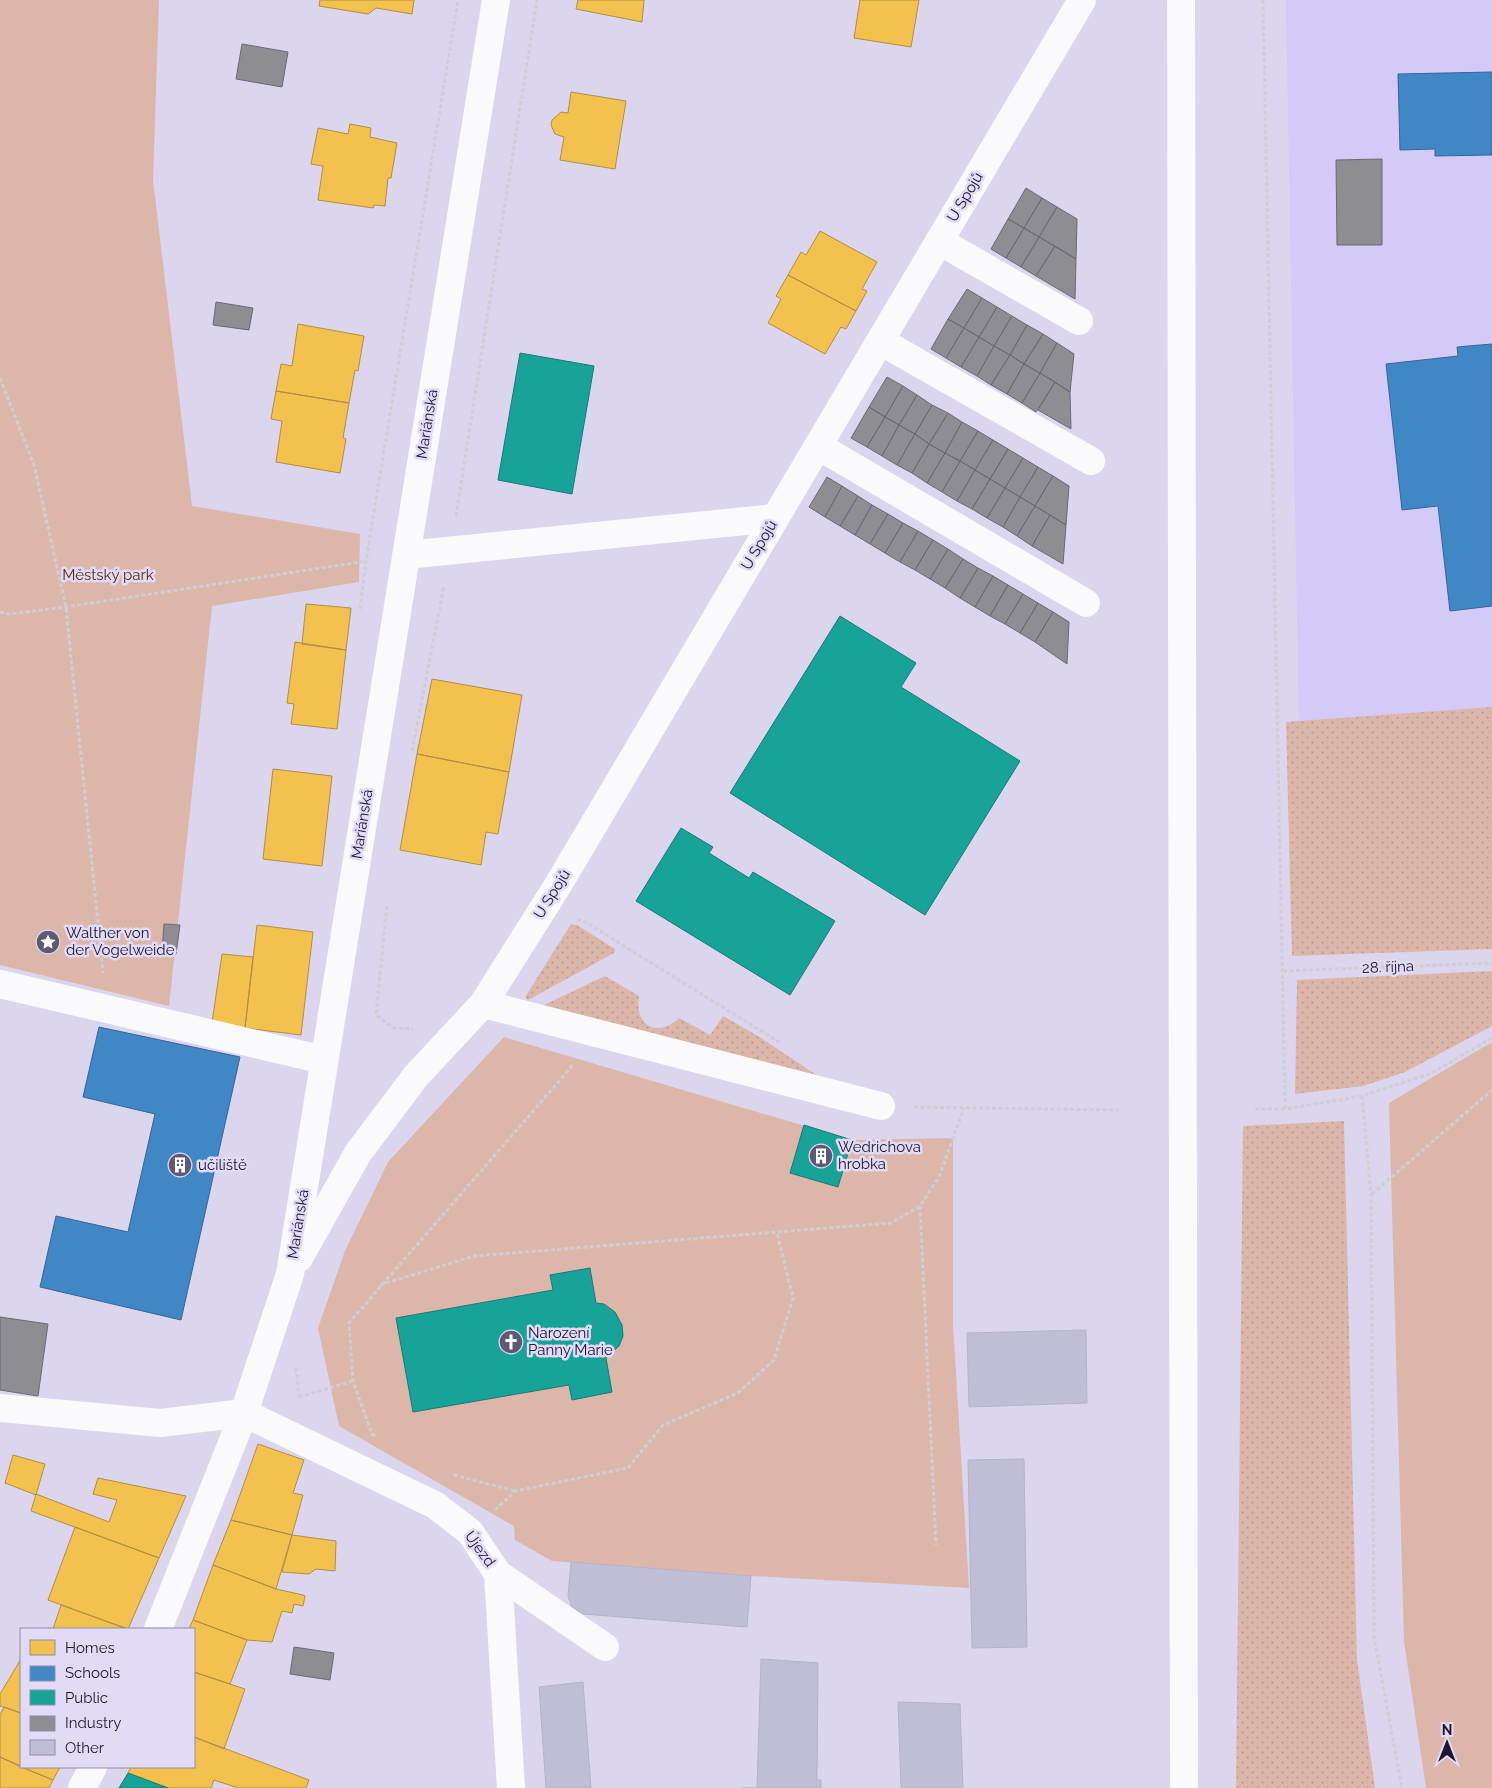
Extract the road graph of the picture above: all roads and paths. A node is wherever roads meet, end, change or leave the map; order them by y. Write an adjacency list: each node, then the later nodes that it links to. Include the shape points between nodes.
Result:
1 (496, 0): 14 (street, Mariánská)
2 (537, 0): 13 (path)
3 (1082, 0): 6 (street, U Spojů)
4 (1181, 0): 58 (street)
5 (1263, 0): 22 (path)
6 (939, 241): 7 (street); 8 (street, U Spojů)
7 (1079, 321)
8 (880, 341): 10 (street, U Spojů); 11 (street)
9 (0, 378): 16 (path, via 34,465)
10 (818, 446): 12 (street, U Spojů); 15 (street)
11 (1091, 461)
12 (776, 518): 13 (street); 24 (street, U Spojů, via 558,885)
13 (450, 551): 14 (street); 18 (path)
14 (406, 555): 16 (path); 30 (street, Mariánská)
15 (1086, 603)
16 (66, 607): 17 (path, via 10,614); 25 (path)
17 (0, 612)
18 (411, 756)
19 (388, 901): 26 (path, via 376,1015 394,1028)
20 (574, 920): 29 (path, via 582,920)
21 (1492, 962): 22 (path, 28. října)
22 (1283, 971): 36 (path)
23 (0, 984): 25 (street)
24 (483, 1004): 26 (street, U Spojů); 27 (street)
25 (107, 1011): 30 (street)
26 (462, 1029): 41 (street, U Spojů, via 416,1076 358,1153)
27 (600, 1035): 33 (street); 42 (path)
28 (1492, 1038): 32 (path, via 1432,1073)
29 (781, 1044)
30 (324, 1060): 41 (street, Mariánská)
31 (1492, 1090): 38 (path)
32 (1362, 1096): 36 (path); 38 (path)
33 (881, 1106): 34 (path)
34 (964, 1108): 37 (path); 39 (path, via 939,1177)
35 (1255, 1109): 36 (path)
36 (1285, 1109)
37 (1118, 1110)
38 (1371, 1194): 59 (path, via 1374,1638)
39 (920, 1206): 40 (path, via 891,1223); 51 (path)
40 (777, 1232): 42 (path, via 474,1256); 49 (path, via 793,1298 774,1360 738,1393 663,1425 628,1468)
41 (290, 1274): 46 (street, Mariánská)
42 (380, 1284): 44 (path, via 349,1323)
43 (296, 1363): 44 (path, via 299,1397)
44 (353, 1381): 47 (path, via 372,1434)
45 (0, 1408): 46 (street, via 160,1423)
46 (244, 1413): 50 (street, Újezd, via 435,1505); 53 (street, Mariánská)
47 (380, 1438)
48 (451, 1474): 49 (path)
49 (515, 1491): 50 (path)
50 (470, 1532): 52 (street, Újezd)
51 (936, 1544)
52 (498, 1574): 54 (street); 57 (street, Újezd)
53 (158, 1628)
54 (605, 1647)
55 (92, 1768): 56 (street)
56 (82, 1788)
57 (511, 1788)
58 (1184, 1788)
59 (1402, 1788)

